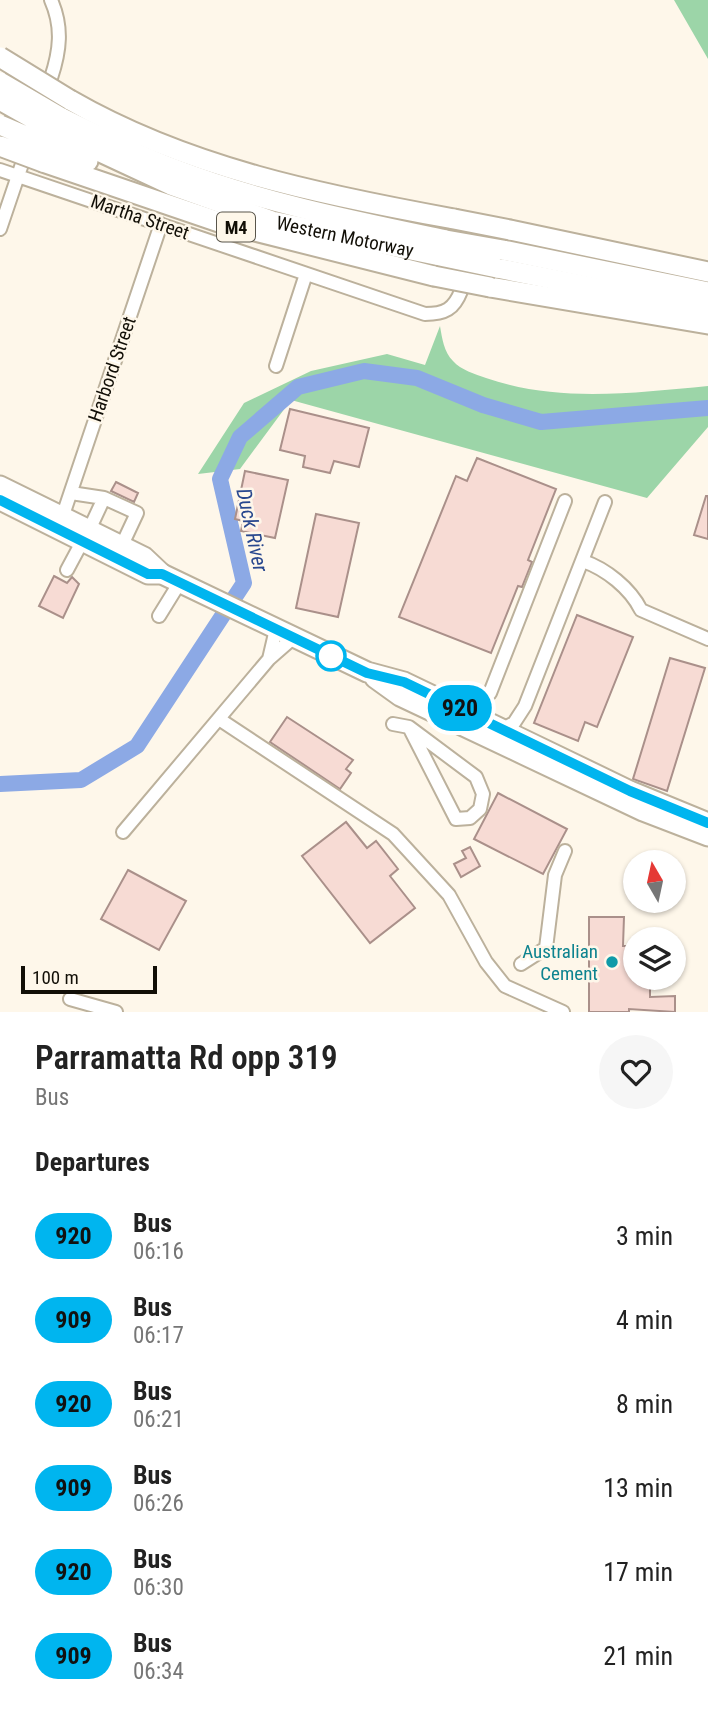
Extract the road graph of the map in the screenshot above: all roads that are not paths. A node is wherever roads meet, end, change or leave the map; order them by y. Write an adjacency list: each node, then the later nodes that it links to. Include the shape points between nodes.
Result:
1 (55, 1): 3 (street, via 60,42)
2 (0, 57): 15 (highway, bridge, via 97,115 184,152 285,186)
3 (51, 78)
4 (0, 82): 7 (highway, Western Motorway / M4, bridge)
5 (0, 100): 7 (highway, Western Motorway / M4, bridge)
6 (0, 125): 7 (highway, bridge)
7 (51, 138): 8 (highway, Western Motorway / M4, bridge); 13 (highway, Western Motorway / M4, via 131,152 221,185); 13 (highway, Western Motorway / M4, via 272,221); 20 (highway, Western Motorway / M4, bridge, via 231,225 434,276)
8 (0, 146)
9 (0, 170): 10 (street, Martha Street)
10 (20, 170): 11 (street, Martha Street); 12 (street)
11 (161, 224): 16 (street, Martha Street); 23 (street, Harbord Street)
12 (0, 229)
13 (443, 248): 14 (highway, Western Motorway / M4, bridge)
14 (500, 259): 18 (highway, Western Motorway / M4); 19 (highway, Western Motorway / M4)
15 (708, 272)
16 (306, 274): 17 (street, Martha Street, via 425,314 454,307); 21 (street)
17 (461, 291)
18 (708, 292)
19 (708, 310)
20 (708, 324)
21 (276, 366)
22 (0, 486): 28 (highway)
23 (71, 493): 24 (street); 28 (street, Harbord Street)
24 (104, 498): 29 (street); 30 (street, via 137,513)
25 (0, 500): 29 (highway)
26 (565, 501): 41 (street)
27 (606, 502): 31 (street)
28 (63, 515): 29 (highway)
29 (86, 535): 30 (highway); 32 (street); 33 (highway, via 148,574)
30 (122, 545): 33 (highway, via 153,562)
31 (583, 561): 38 (street, via 633,594 641,610); 45 (street, via 525,706 514,723)
32 (67, 570)
33 (162, 574): 34 (highway)
34 (180, 582): 35 (street); 36 (highway)
35 (159, 616)
36 (275, 629): 37 (highway); 39 (street)
37 (293, 638): 39 (street); 40 (highway)
38 (708, 639)
39 (269, 659): 42 (street)
40 (367, 673): 45 (highway, via 404,682); 48 (highway, via 400,696 643,811)
41 (490, 693)
42 (219, 719): 47 (street); 53 (street, via 393,835 449,895 486,962 505,986)
43 (393, 724): 44 (street)
44 (409, 727): 44 (street, via 476,777 483,794 480,809 470,818 456,819)
45 (503, 729): 46 (highway, via 630,791)
46 (708, 822)
47 (123, 832)
48 (708, 836)
49 (565, 850): 50 (street, via 555,875 546,948)
50 (521, 964)
51 (70, 999): 52 (street)
52 (116, 1012)
53 (563, 1012)

